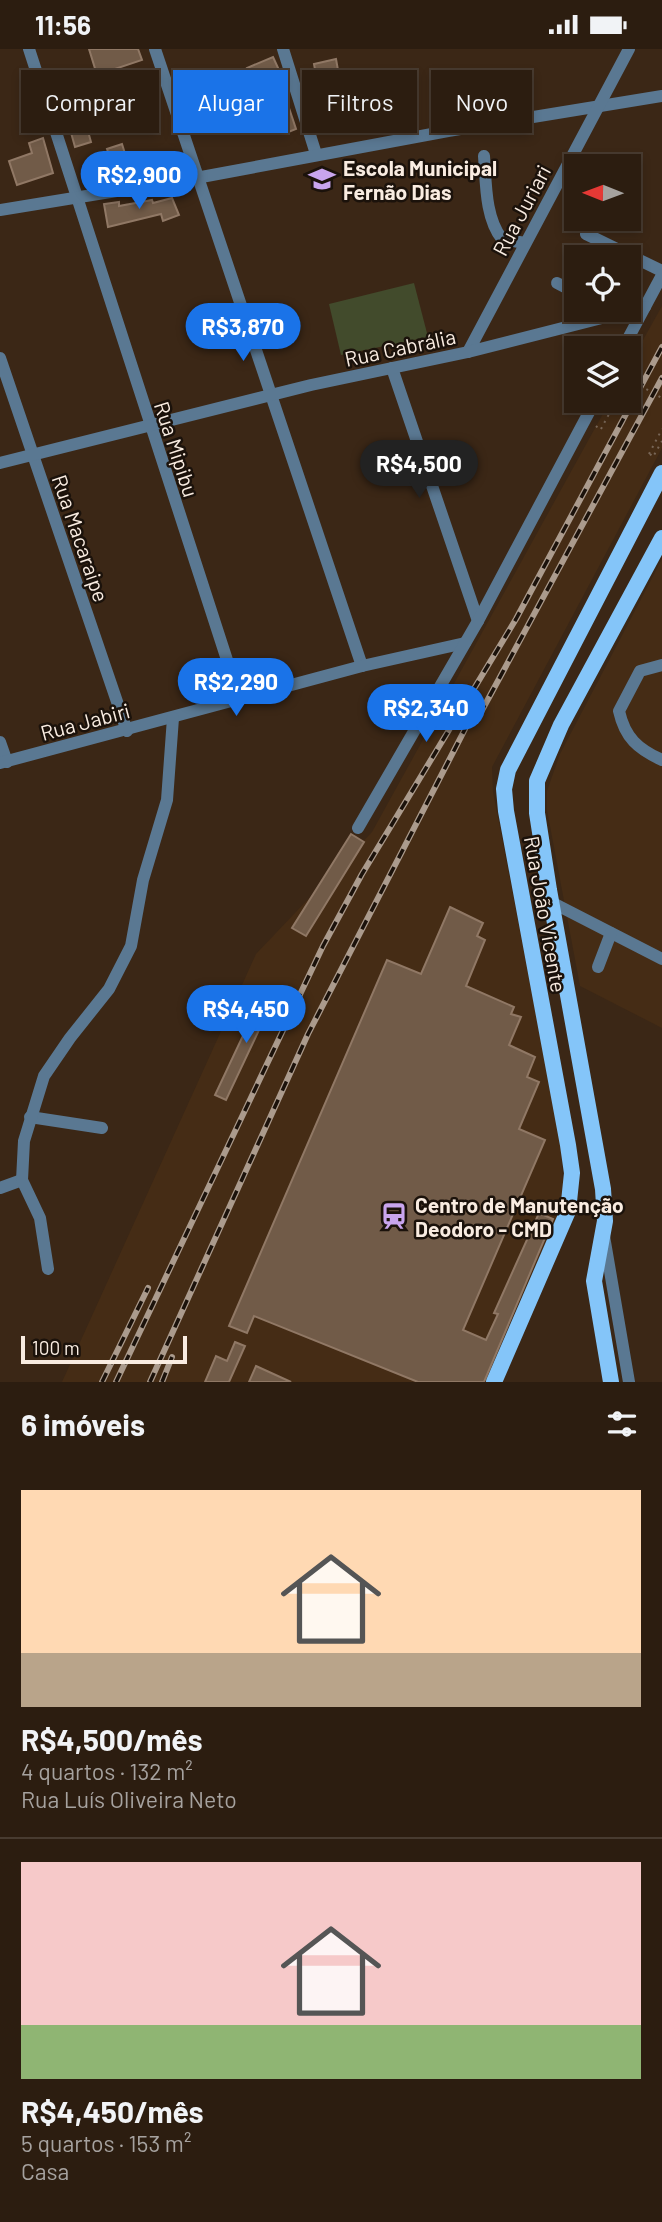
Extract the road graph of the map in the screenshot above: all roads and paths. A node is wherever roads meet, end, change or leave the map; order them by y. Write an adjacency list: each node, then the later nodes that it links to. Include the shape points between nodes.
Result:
1 (29, 49): 10 (street, Rua Mipibu)
2 (155, 49): 9 (street)
3 (283, 49): 7 (street)
4 (629, 49): 6 (street, Rua Juriari)
5 (662, 96): 6 (street)
6 (596, 108): 7 (street); 13 (street, Rua Juriari)
7 (316, 155): 9 (street)
8 (484, 156): 13 (street, via 496,232 502,239)
9 (196, 178): 10 (street); 25 (street)
10 (74, 196): 11 (street); 29 (street, Rua Mipibu)
11 (0, 210)
12 (586, 234): 14 (street)
13 (525, 243): 21 (street, Rua Juriari)
14 (662, 273): 17 (street)
15 (557, 283): 16 (street)
16 (564, 287)
17 (645, 307): 18 (street, Rua Cabrália); 20 (street)
18 (641, 308)
19 (571, 322): 21 (street, Rua Cabrália)
20 (629, 336)
21 (468, 352): 23 (street, Rua Cabrália)
22 (0, 358): 33 (street, Rua Macaraipe)
23 (392, 368): 25 (street, Rua Cabrália); 38 (street)
24 (641, 386): 26 (path)
25 (272, 396): 29 (street, Rua Cabrália); 41 (street)
26 (662, 398)
27 (588, 413): 38 (street)
28 (609, 413): 31 (path)
29 (150, 428): 33 (street, Rua Cabrália); 42 (street, Rua Mipibu)
30 (662, 429): 32 (path, via 649,454 653,457)
31 (600, 430)
32 (662, 441)
33 (32, 455): 34 (street, Rua Cabrália); 46 (street, Rua Macaraipe)
34 (0, 463)
35 (662, 473): 36 (main road, Rua João Vicente)
36 (633, 527): 37 (main road); 43 (main road, Rua João Vicente)
37 (661, 540): 45 (main road, Rua João Vicente)
38 (478, 621): 39 (street)
39 (465, 643): 41 (street, Rua Jabiri); 50 (street)
40 (662, 665): 48 (street, via 640,671 619,711 622,727 636,746)
41 (362, 666): 42 (street, Rua Jabiri)
42 (240, 700): 44 (street, Rua Jabiri)
43 (539, 704): 45 (main road); 51 (main road, Rua João Vicente, via 515,751 504,789)
44 (173, 718): 46 (street, Rua Jabiri); 56 (street, via 167,800 131,946 110,989 44,1076)
45 (561, 725): 52 (main road, Rua João Vicente, via 541,766 536,797)
46 (127, 731): 49 (street, Rua Jabiri)
47 (0, 742): 49 (street)
48 (662, 760)
49 (3, 763)
50 (358, 828)
51 (520, 896): 52 (main road); 63 (main road, Rua João Vicente, via 572,1187 561,1232)
52 (550, 896): 53 (street); 60 (main road, Rua João Vicente, via 600,1168)
53 (611, 933): 54 (street); 55 (street)
54 (662, 959)
55 (598, 967)
56 (30, 1117): 57 (street); 58 (street)
57 (102, 1128)
58 (22, 1180): 59 (street); 61 (street, via 40,1219)
59 (0, 1188)
60 (603, 1232): 62 (street); 64 (main road, Rua João Vicente, via 594,1281)
61 (48, 1269)
62 (632, 1381)
63 (494, 1382)
64 (611, 1382)

